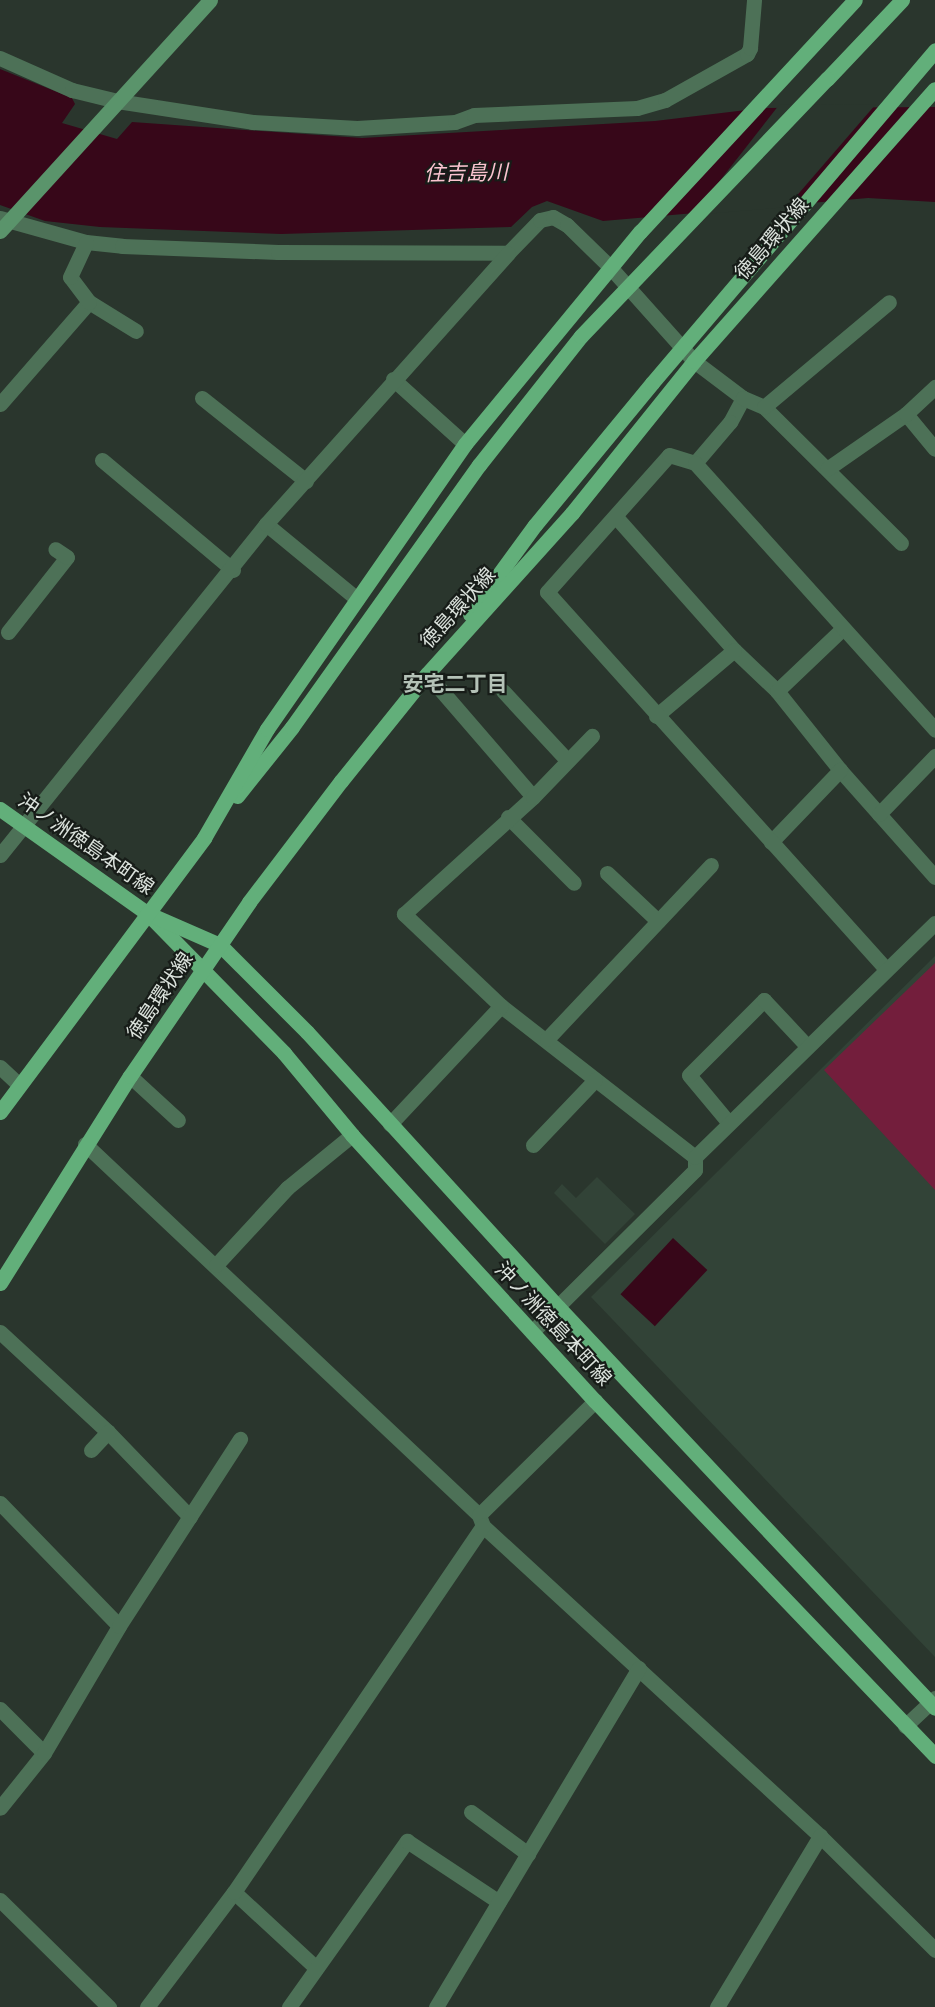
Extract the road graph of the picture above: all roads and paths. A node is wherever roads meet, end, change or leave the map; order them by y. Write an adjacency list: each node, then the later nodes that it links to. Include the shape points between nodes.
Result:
1 (210, 0): 8 (street)
2 (754, 0): 8 (street, via 747,54 665,100 637,108 474,115 455,122 357,128 252,122)
3 (855, 0): 12 (main road)
4 (902, 0): 53 (main road, bridge, via 582,336 479,465 292,727)
5 (935, 50): 39 (main road, bridge, via 535,525)
6 (0, 58): 8 (street, via 72,90)
7 (933, 91): 16 (main road, 徳島環状線)
8 (117, 101): 9 (street)
9 (6, 221): 10 (street)
10 (86, 242): 11 (street, via 278,252); 13 (street, via 70,277)
11 (508, 253): 12 (street, via 540,220 553,217 567,225); 17 (street)
12 (610, 267): 16 (street); 24 (main road)
13 (89, 302): 15 (street); 21 (street)
14 (889, 302): 22 (street)
15 (136, 331)
16 (694, 361): 20 (street); 39 (main road, 徳島環状線, via 572,513)
17 (393, 379): 24 (street); 29 (street)
18 (935, 387): 23 (street)
19 (202, 398): 29 (street)
20 (743, 398): 22 (street); 27 (street, via 730,422)
21 (0, 404)
22 (764, 407): 28 (street)
23 (906, 414): 25 (street); 28 (street)
24 (465, 444): 35 (main road)
25 (935, 449)
26 (102, 460): 34 (street)
27 (695, 463): 30 (street, via 669,455); 36 (street)
28 (827, 470): 32 (street)
29 (306, 481): 31 (street)
30 (616, 517): 38 (street); 42 (street, via 547,592)
31 (266, 524): 34 (street); 35 (street)
32 (901, 543)
33 (55, 549): 37 (street, via 67,557)
34 (233, 570): 52 (street)
35 (357, 599): 53 (main road, via 267,729)
36 (841, 630): 41 (street); 43 (street)
37 (3, 633)
38 (734, 650): 41 (street); 42 (street)
39 (427, 674): 48 (street); 63 (main road, 徳島環状線, via 304,830)
40 (503, 691): 46 (street)
41 (777, 691): 47 (street)
42 (656, 716): 54 (street)
43 (935, 730)
44 (592, 736): 46 (street)
45 (935, 756): 50 (street)
46 (567, 760): 48 (street)
47 (840, 770): 50 (street); 54 (street)
48 (533, 797): 51 (street)
49 (0, 809): 52 (main road, 沖ノ洲徳島本町線)
50 (879, 814): 58 (street)
51 (508, 817): 59 (street); 66 (street, via 404,914)
52 (22, 824): 55 (street); 60 (main road, 沖ノ洲徳島本町線)
53 (204, 838): 60 (main road)
54 (771, 842): 64 (street)
55 (0, 855)
56 (711, 865): 61 (street)
57 (607, 873): 61 (street)
58 (935, 877)
59 (574, 883)
60 (147, 913): 63 (main road, 沖ノ洲徳島本町線); 65 (main road, 沖ノ洲徳島本町線); 72 (main road)
61 (658, 921): 67 (street)
62 (935, 923): 64 (street)
63 (220, 945): 65 (main road, 徳島環状線); 76 (main road, 沖ノ洲徳島本町線, via 307,1032)
64 (886, 969): 68 (street)
65 (203, 971): 70 (main road, 徳島環状線); 77 (main road, 沖ノ洲徳島本町線, via 284,1053)
66 (501, 1006): 67 (street); 76 (street)
67 (547, 1039): 71 (street)
68 (807, 1046): 75 (street); 75 (street, via 764,1000 689,1075)
69 (0, 1067): 72 (street)
70 (130, 1076): 74 (street); 78 (main road, 徳島環状線)
71 (595, 1080): 79 (street); 80 (street)
72 (19, 1085): 73 (main road)
73 (0, 1112)
74 (178, 1120)
75 (729, 1123): 80 (street)
76 (390, 1124): 83 (main road, 沖ノ洲徳島本町線)
77 (352, 1135): 81 (street, via 287,1188); 85 (main road, 沖ノ洲徳島本町線)
78 (85, 1144): 81 (street); 82 (main road, 徳島環状線)
79 (533, 1145)
80 (695, 1158): 83 (street, via 695,1170)
81 (216, 1266): 92 (street)
82 (0, 1283)
83 (558, 1307): 85 (street); 95 (main road, 沖ノ洲徳島本町線)
84 (0, 1332): 87 (street)
85 (532, 1332): 86 (main road, 沖ノ洲徳島本町線)
86 (595, 1401): 92 (street); 97 (main road, 沖ノ洲徳島本町線)
87 (108, 1432): 89 (street); 91 (street)
88 (240, 1439): 91 (street)
89 (91, 1450)
90 (0, 1503): 93 (street)
91 (190, 1517): 93 (street)
92 (481, 1521): 94 (street); 104 (street)
93 (119, 1626): 98 (street)
94 (639, 1668): 102 (street); 103 (street)
95 (933, 1703): 97 (street)
96 (0, 1709): 98 (street)
97 (905, 1726): 99 (main road, 沖ノ洲徳島本町線)
98 (44, 1753): 100 (street)
99 (935, 1756)
100 (0, 1808)
101 (471, 1812): 103 (street)
102 (820, 1836): 107 (street); 113 (street)
103 (528, 1854): 106 (street)
104 (234, 1892): 108 (street); 110 (street)
105 (0, 1900): 109 (street)
106 (499, 1902): 108 (street, via 407,1841); 112 (street)
107 (935, 1950)
108 (316, 1968): 111 (street)
109 (109, 2007)
110 (147, 2007)
111 (289, 2007)
112 (436, 2007)
113 (717, 2007)

